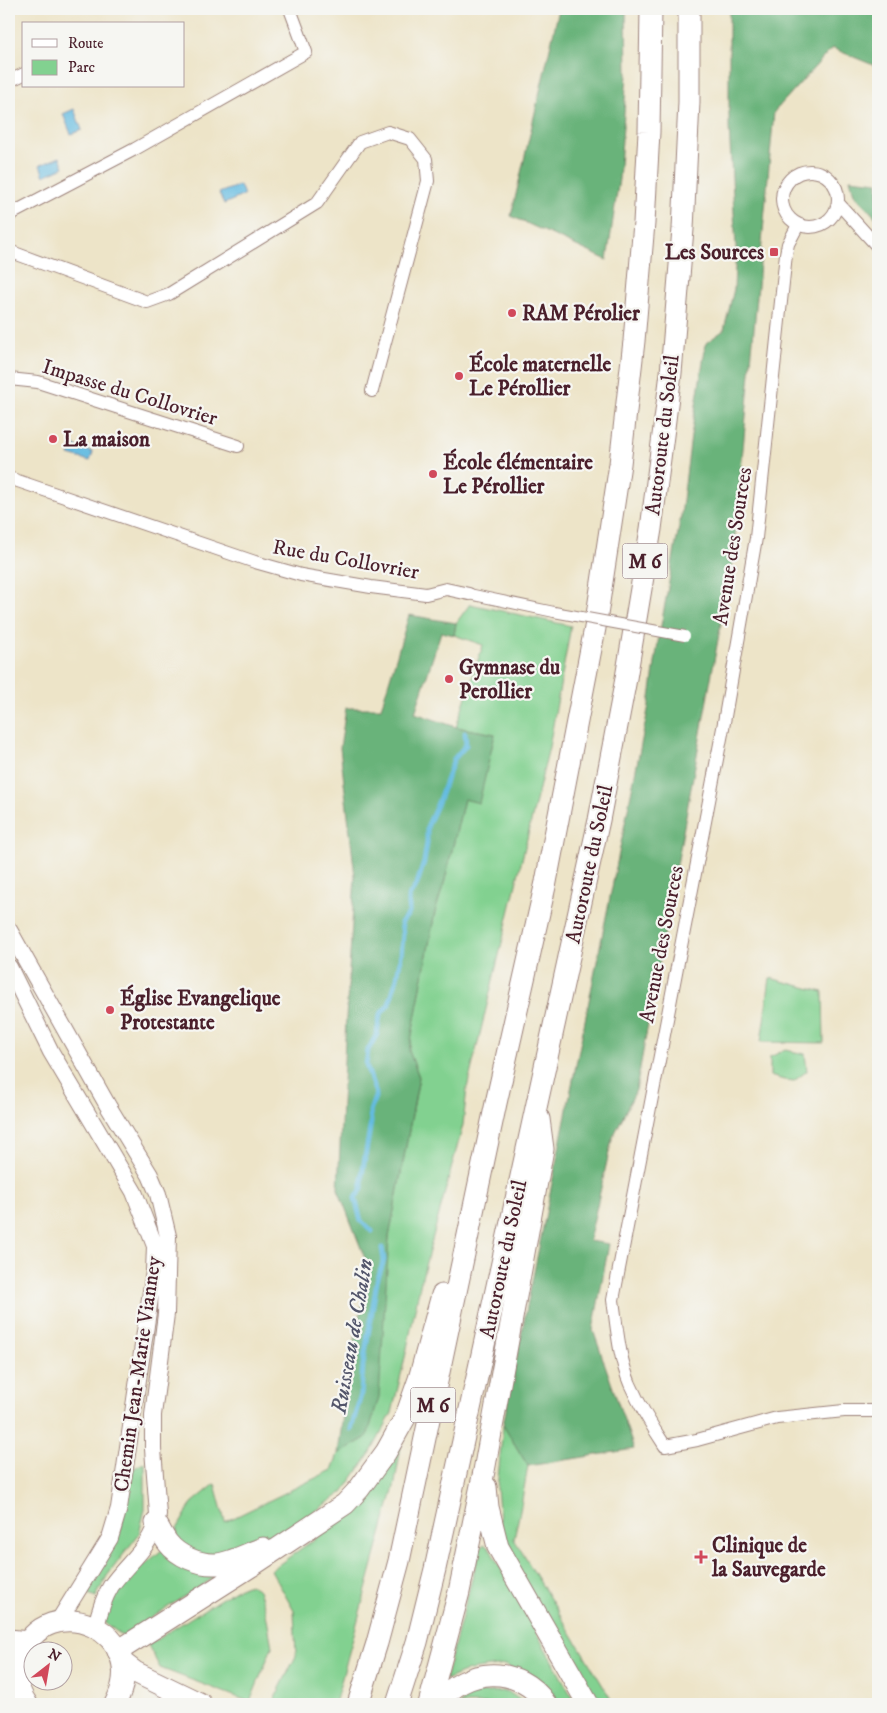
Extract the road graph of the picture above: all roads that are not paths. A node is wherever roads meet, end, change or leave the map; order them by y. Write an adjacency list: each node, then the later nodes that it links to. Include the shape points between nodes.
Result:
1 (290, 9): 7 (street, via 306,52 136,149)
2 (651, 9): 20 (main road, Autoroute du Soleil / M 6, via 644,223 620,464 581,709)
3 (688, 9): 21 (main road, Autoroute du Soleil / M 6, via 689,102 683,230 671,373 651,529 600,820)
4 (22, 75): 5 (street)
5 (9, 81)
6 (838, 203): 8 (street, via 836,212 823,224 815,227); 8 (street, via 838,194 828,178 820,172 801,172 792,177 782,192 784,212); 9 (street)
7 (9, 215)
8 (798, 225): 23 (street, Avenue des Sources, via 786,254 756,538 613,1300 620,1349 630,1384 665,1446 777,1418 844,1411)
9 (878, 247)
10 (9, 251): 12 (street, via 147,302 169,294 318,203 360,142 388,132 410,139 426,159 428,181)
11 (9, 379): 13 (street, Impasse du Collovrier, via 38,382)
12 (372, 391)
13 (238, 446)
14 (9, 478): 15 (street, Rue du Collovrier, via 301,575 426,594 446,589)
15 (469, 594): 16 (street, Rue du Collovrier, bridge)
16 (685, 636)
17 (9, 930): 22 (street, Chemin Jean-Marie Vianney)
18 (9, 967): 19 (street, Chemin Jean-Marie Vianney, via 51,1052)
19 (74, 1090): 22 (street, via 83,1090 97,1104); 27 (street, Chemin Jean-Marie Vianney, via 134,1192 155,1246 155,1257 118,1508 110,1538)
20 (496, 1102): 26 (main road, via 472,1168 431,1338 406,1416 386,1452 359,1489 344,1504); 35 (main road, Autoroute du Soleil / M 6, via 399,1561)
21 (537, 1104): 24 (main road, via 543,1149); 36 (main road, Autoroute du Soleil / M 6, via 435,1569)
22 (108, 1106): 25 (street, Chemin Jean-Marie Vianney, via 150,1175 168,1236 166,1314 153,1415)
23 (878, 1412)
24 (484, 1471): 37 (main road, via 459,1592); 40 (main road, via 488,1507 498,1547)
25 (156, 1523): 26 (main road, via 174,1550 200,1562 217,1564); 28 (street, Chemin Jean-Marie Vianney, via 146,1545 110,1587 100,1608)
26 (294, 1537): 30 (main road)
27 (58, 1622): 28 (main road, via 73,1621); 29 (main road)
28 (96, 1627): 30 (main road, via 110,1638)
29 (18, 1640): 31 (main road, via 18,1661)
30 (121, 1657): 33 (main road, via 124,1678); 34 (main road, via 135,1672)
31 (13, 1674): 32 (main road)
32 (23, 1703)
33 (114, 1704)
34 (201, 1704)
35 (358, 1704)
36 (397, 1704)
37 (429, 1704)
38 (437, 1704): 39 (main road, via 457,1685 487,1674 525,1683)
39 (546, 1704)
40 (588, 1704)

